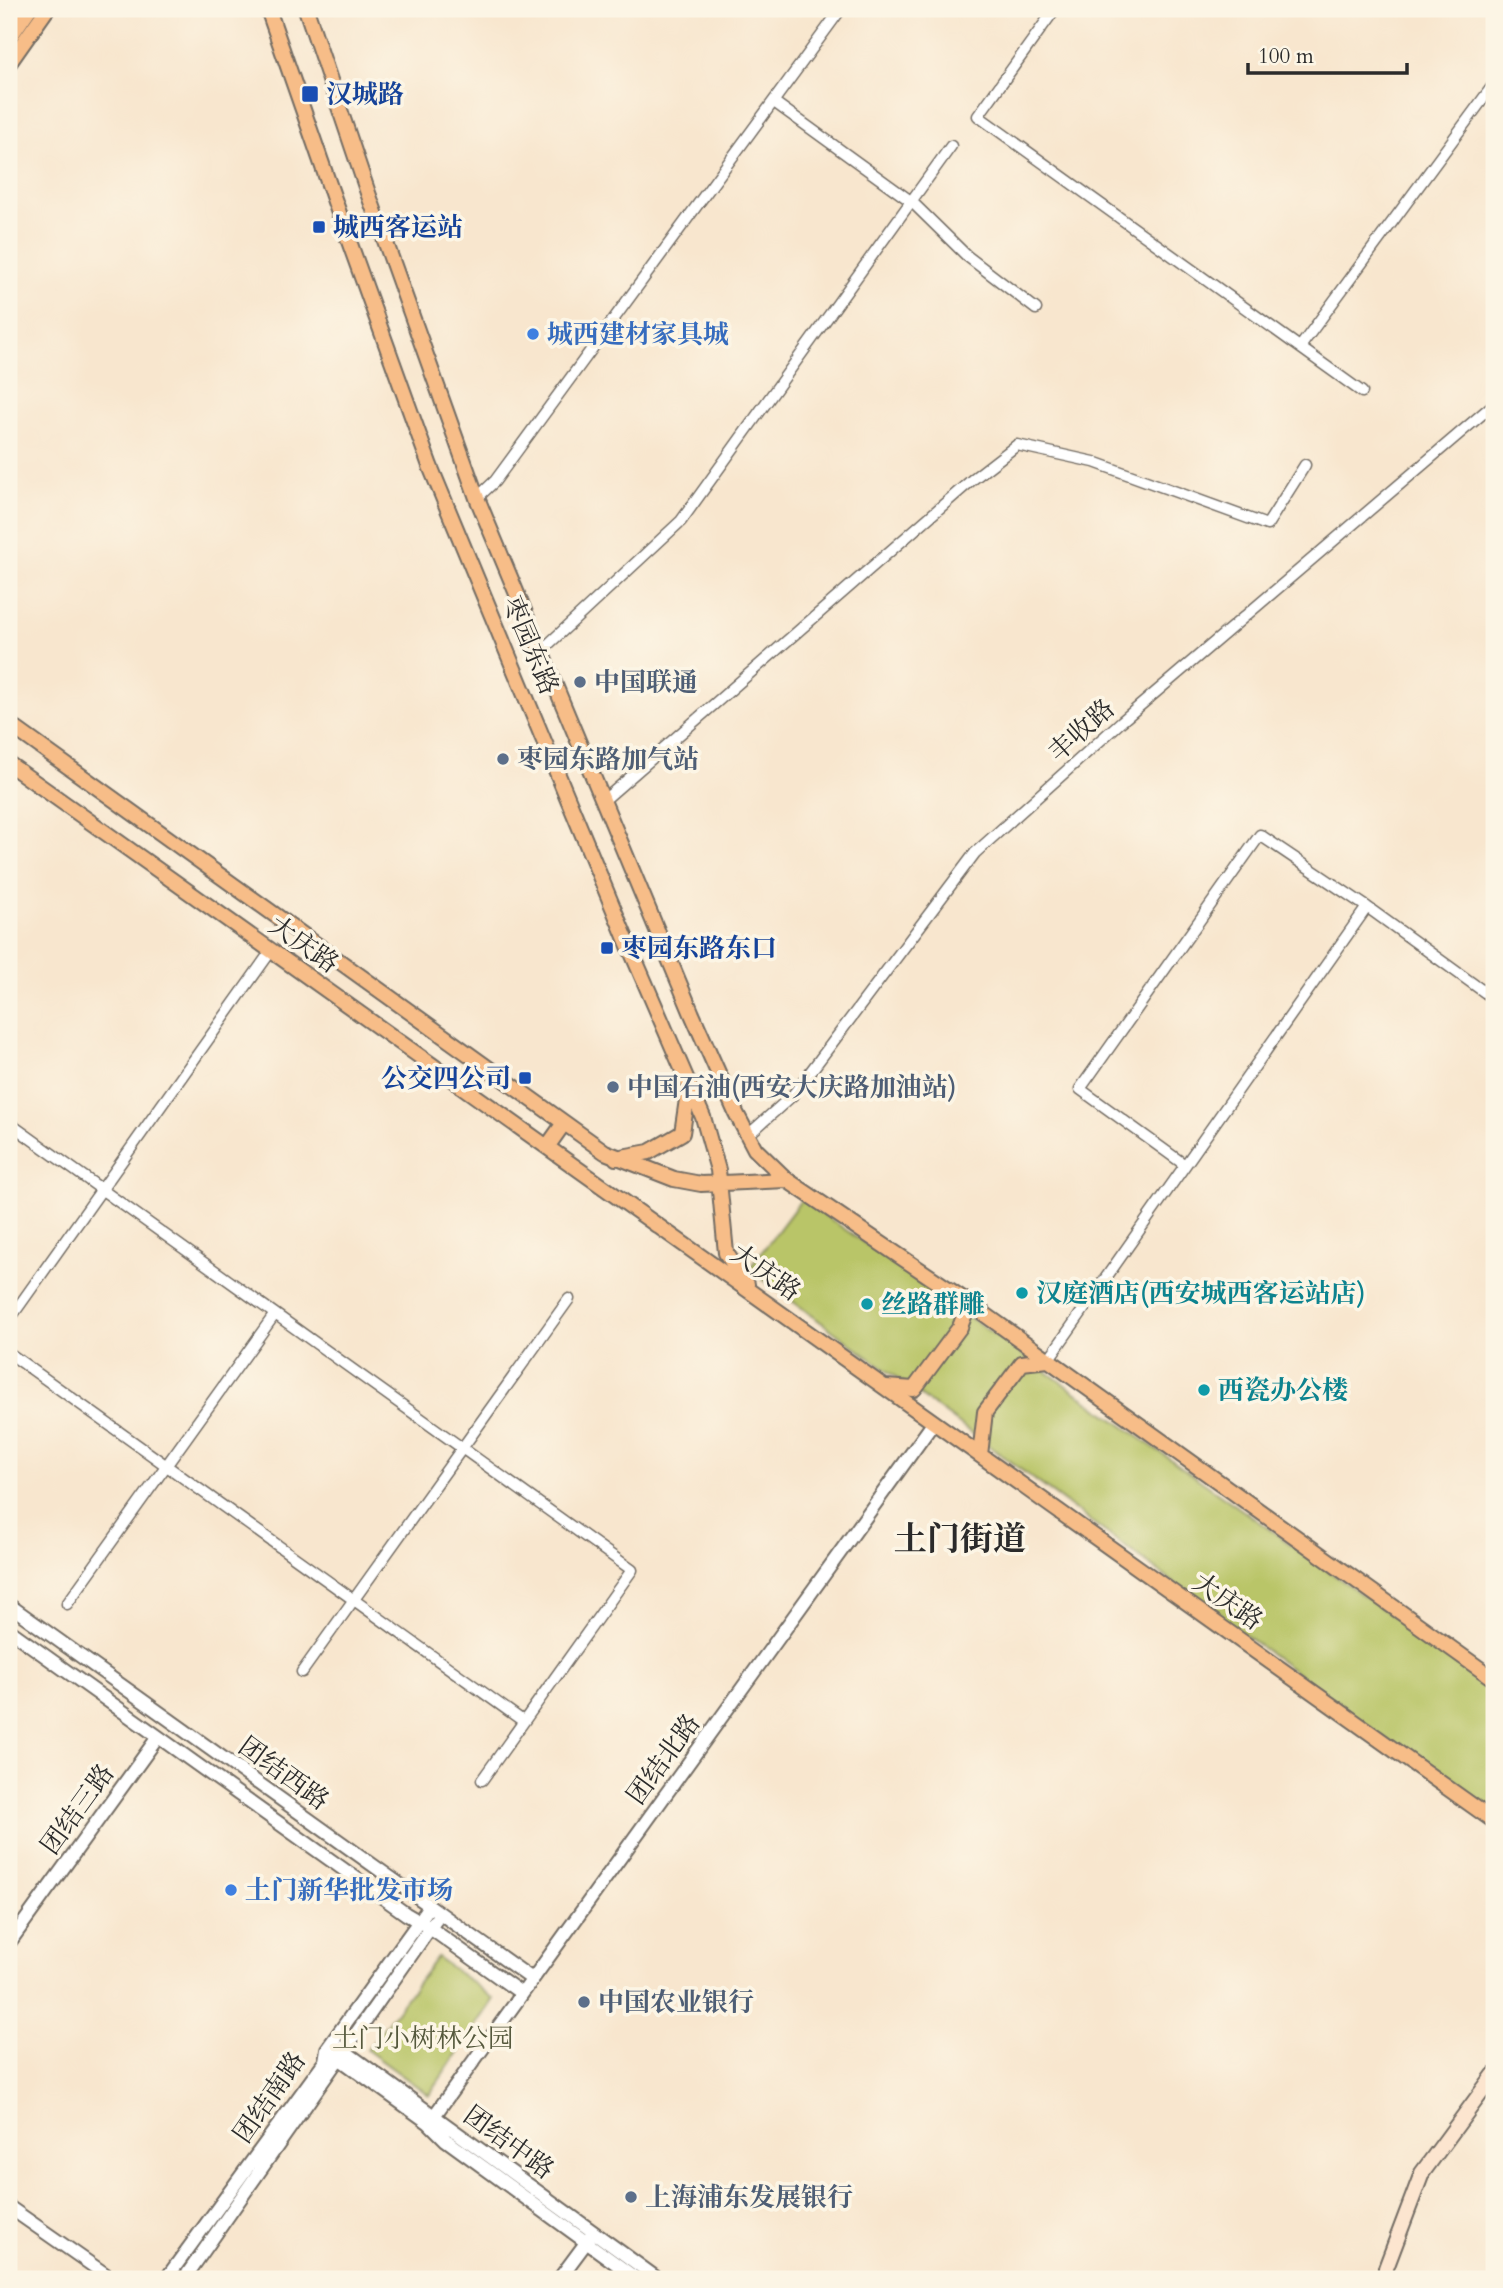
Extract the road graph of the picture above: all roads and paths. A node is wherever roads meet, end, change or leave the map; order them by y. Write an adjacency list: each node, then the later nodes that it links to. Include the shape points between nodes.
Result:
1 (29, 9): 7 (main road)
2 (47, 9): 8 (main road)
3 (268, 9): 26 (main road, 枣园东路, via 430,466)
4 (306, 9): 18 (main road, 枣园东路)
5 (841, 9): 10 (street)
6 (1055, 9): 14 (street, via 978,116)
7 (9, 38)
8 (9, 64)
9 (1494, 84): 14 (street)
10 (774, 102): 12 (street); 18 (street, via 495,481)
11 (951, 146): 12 (street)
12 (912, 202): 13 (street, via 967,256); 19 (street, via 681,521)
13 (1035, 309)
14 (1300, 347): 15 (street)
15 (1362, 392)
16 (1494, 404): 29 (street, 丰收路, via 1122,721 975,853 793,1095)
17 (1305, 465): 22 (street, via 1266,525 1094,462 1017,445)
18 (477, 498): 19 (main road, 枣园东路)
19 (541, 651): 22 (main road, 枣园东路)
20 (9, 724): 28 (main road, 大庆路)
21 (9, 764): 24 (main road, 大庆路)
22 (603, 801): 29 (main road, 枣园东路)
23 (1367, 907): 25 (street); 32 (street); 32 (street, via 1260,835 1080,1089)
24 (271, 951): 30 (main road, 大庆路); 35 (street)
25 (1494, 999)
26 (690, 1084): 31 (main road, via 682,1133 649,1152); 34 (main road, 枣园东路)
27 (9, 1123): 35 (street)
28 (564, 1123): 30 (main road); 31 (main road, 大庆路)
29 (747, 1136): 33 (main road, 枣园东路)
30 (547, 1147): 36 (main road, 大庆路)
31 (615, 1158): 34 (main road, 大庆路, via 674,1179)
32 (1185, 1165): 42 (street)
33 (787, 1180): 34 (main road, 大庆路); 38 (main road)
34 (719, 1184): 36 (main road, 枣园东路, via 726,1253)
35 (102, 1189): 39 (street); 40 (street)
36 (754, 1294): 43 (main road, 大庆路)
37 (569, 1298): 45 (street)
38 (969, 1303): 42 (main road); 43 (main road, via 960,1327 914,1389)
39 (275, 1314): 45 (street); 47 (street)
40 (9, 1320)
41 (9, 1353): 47 (street)
42 (1048, 1360): 46 (main road, via 1022,1363 985,1412); 53 (main road)
43 (884, 1387): 44 (main road, 大庆路)
44 (934, 1422): 46 (main road, 大庆路); 61 (street, 团结北路)
45 (463, 1448): 48 (street); 54 (street, via 632,1570)
46 (979, 1455): 57 (main road, 大庆路)
47 (165, 1466): 48 (street); 49 (street)
48 (354, 1600): 52 (street); 54 (street)
49 (67, 1604)
50 (9, 1605): 58 (street, 团结西路)
51 (9, 1630): 55 (street, 团结西路)
52 (302, 1672)
53 (1494, 1679)
54 (523, 1721): 56 (street)
55 (158, 1737): 59 (street, 团结西路); 60 (street, 团结三路)
56 (482, 1780)
57 (1494, 1821)
58 (435, 1910): 59 (street, 团结南路); 61 (street, 团结西路)
59 (424, 1925): 62 (street, 团结西路); 63 (street, 团结南路); 64 (street, 团结南路)
60 (9, 1943)
61 (532, 1979): 62 (street, 团结北路)
62 (521, 1993): 66 (street, 团结北路)
63 (330, 2046): 64 (street, 团结中路); 70 (street, 团结南路, via 324,2061)
64 (341, 2054): 66 (street, 团结中路); 71 (street, 团结南路)
65 (1494, 2075): 75 (main road, via 1422,2173)
66 (432, 2120): 68 (street, 团结中路)
67 (9, 2207): 69 (street)
68 (590, 2237): 72 (street); 73 (street, 团结中路); 74 (street, 团结中路)
69 (112, 2279)
70 (166, 2279)
71 (184, 2279)
72 (559, 2279)
73 (637, 2279)
74 (658, 2279)
75 (1385, 2279)

